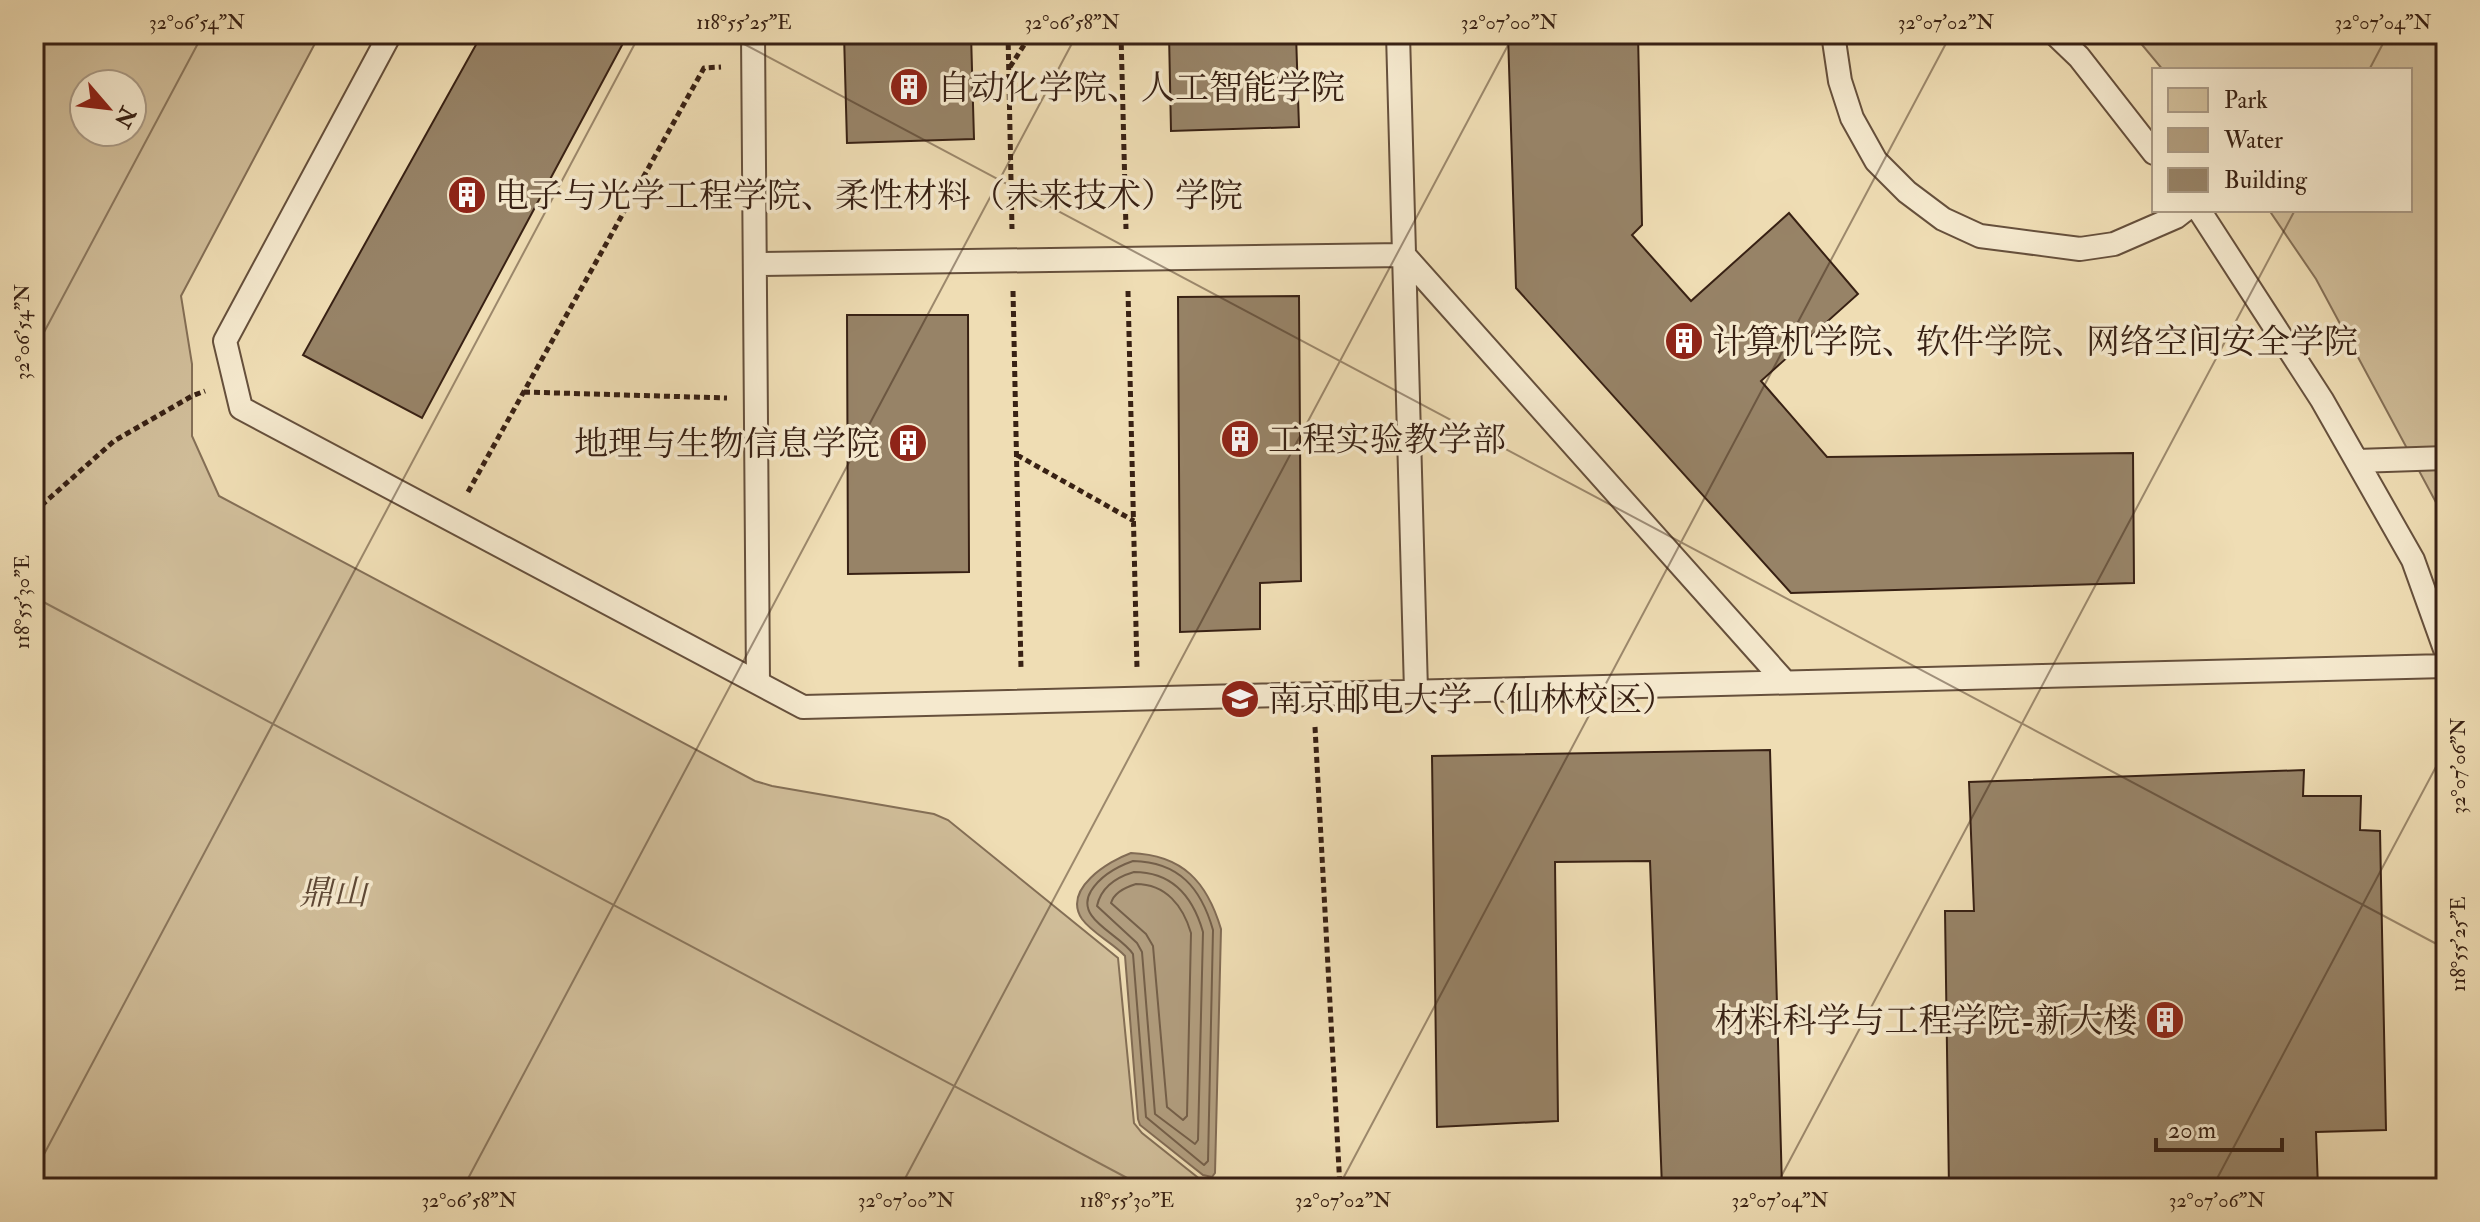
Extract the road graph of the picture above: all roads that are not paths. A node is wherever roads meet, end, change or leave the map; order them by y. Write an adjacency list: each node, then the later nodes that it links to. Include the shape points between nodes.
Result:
1 (390, 34): 16 (lane, via 225,341 241,408)
2 (753, 34): 10 (lane)
3 (1398, 34): 9 (lane)
4 (1833, 34): 7 (lane, via 1852,118 1876,161 1943,219 1980,236 2080,249 2114,244)
5 (2055, 34): 6 (lane)
6 (2152, 150)
7 (2182, 212)
8 (2200, 212): 12 (lane)
9 (1404, 255): 10 (lane); 15 (lane); 17 (lane)
10 (755, 264): 16 (lane)
11 (2446, 458): 12 (lane)
12 (2357, 461): 13 (lane, via 2413,560)
13 (2446, 652)
14 (2446, 666): 15 (lane)
15 (1785, 682): 17 (lane)
16 (758, 683): 17 (lane, via 803,707)
17 (1416, 691)

